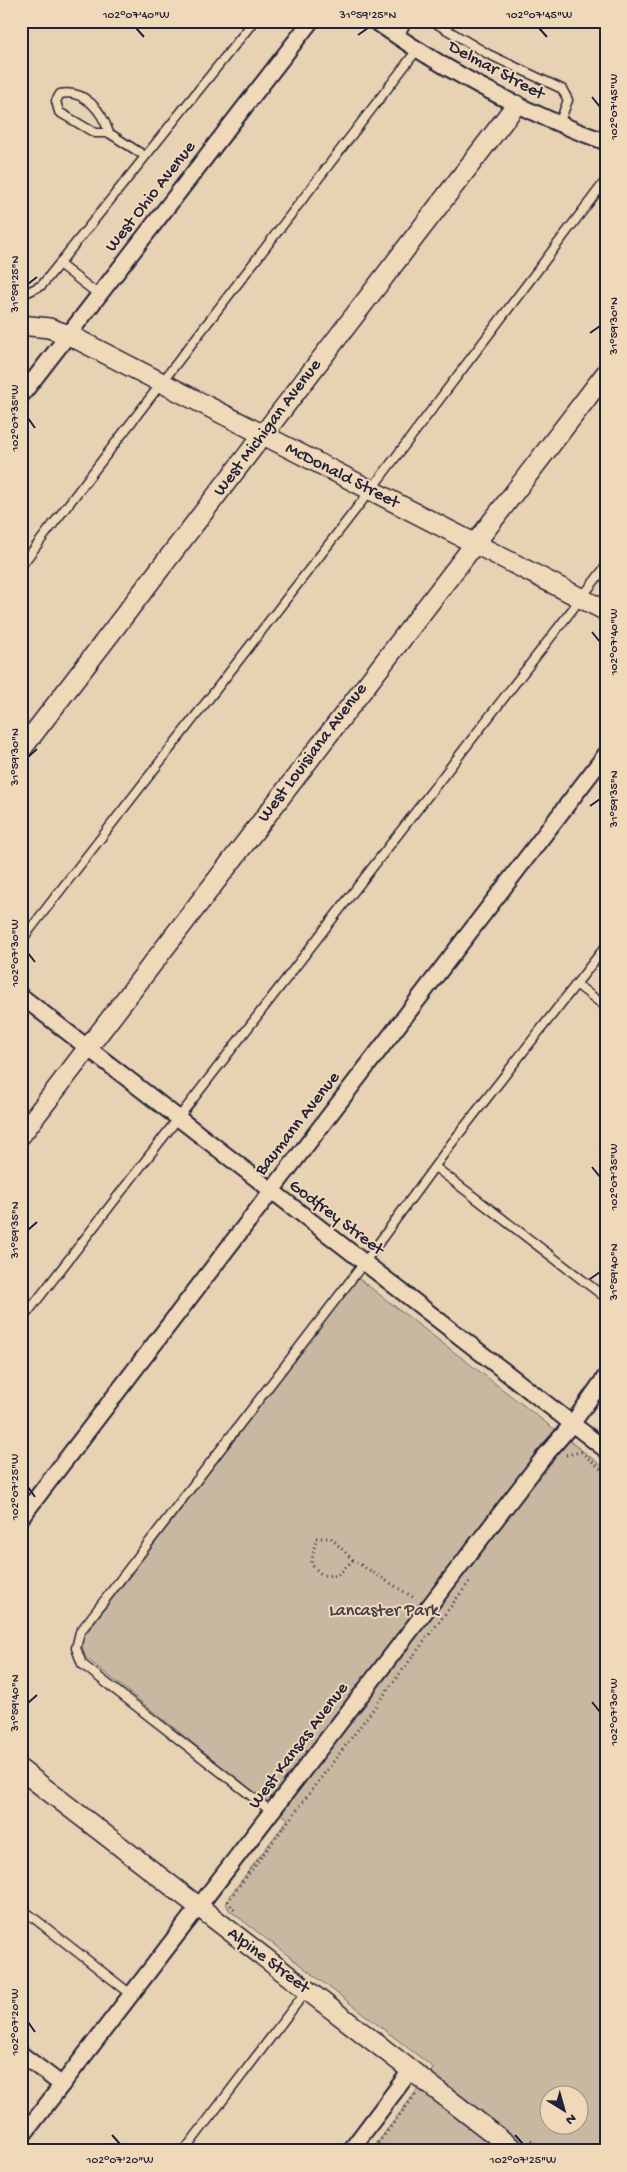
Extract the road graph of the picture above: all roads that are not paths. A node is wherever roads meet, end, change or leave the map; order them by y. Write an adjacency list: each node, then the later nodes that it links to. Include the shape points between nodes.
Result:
1 (254, 21): 14 (lane)
2 (375, 21): 8 (street, Delmar Street)
3 (408, 21): 8 (lane)
4 (432, 21): 11 (lane, via 488,54 562,89 568,100)
5 (596, 21): 7 (lane)
6 (306, 23): 18 (street, West Ohio Avenue)
7 (606, 24)
8 (398, 38): 9 (street, Delmar Street)
9 (417, 50): 10 (street, Delmar Street); 22 (lane)
10 (516, 105): 11 (street, Delmar Street); 24 (street, West Michigan Avenue)
11 (559, 124): 13 (street, Delmar Street)
12 (109, 133): 12 (lane, via 102,115 81,95 60,94 56,102 59,112 95,133); 14 (lane)
13 (606, 142)
14 (146, 156): 16 (lane)
15 (606, 180): 25 (lane)
16 (59, 264): 17 (lane, via 42,285 26,293); 18 (lane)
17 (21, 292)
18 (100, 295): 20 (street, West Ohio Avenue)
19 (21, 325): 20 (street, McDonald Street, via 49,328)
20 (69, 335): 22 (street, McDonald Street); 23 (street, West Ohio Avenue)
21 (606, 373): 26 (street, West Louisiana Avenue)
22 (162, 383): 24 (street, McDonald Street); 27 (lane)
23 (21, 396)
24 (262, 436): 25 (street, McDonald Street); 31 (street, West Michigan Avenue)
25 (370, 490): 26 (street, McDonald Street); 33 (lane)
26 (474, 544): 29 (street, McDonald Street); 38 (street, West Louisiana Avenue)
27 (21, 566)
28 (606, 566): 29 (lane)
29 (580, 598): 30 (street, McDonald Street); 39 (lane)
30 (606, 612)
31 (21, 750)
32 (606, 754): 42 (street, Baumann Avenue)
33 (21, 942)
34 (606, 946): 35 (lane)
35 (576, 984): 37 (lane); 41 (lane)
36 (21, 996): 38 (street, Godfrey Street)
37 (606, 1007)
38 (88, 1047): 39 (street, Godfrey Street); 40 (street, West Louisiana Avenue)
39 (177, 1117): 42 (street, Godfrey Street); 45 (lane)
40 (21, 1135)
41 (435, 1167): 43 (lane); 44 (lane)
42 (270, 1191): 43 (street, Godfrey Street); 49 (street, Baumann Avenue)
43 (364, 1262): 47 (street, Godfrey Street); 51 (lane, via 91,1615 80,1632 76,1648 82,1664)
44 (606, 1298)
45 (21, 1321)
46 (606, 1376): 47 (street, West Kansas Avenue)
47 (572, 1424): 48 (street, Godfrey Street); 51 (street, West Kansas Avenue)
48 (606, 1450)
49 (21, 1518)
50 (21, 1770): 53 (street, Alpine Street)
51 (272, 1812): 53 (street, West Kansas Avenue)
52 (21, 1908): 55 (lane)
53 (198, 1908): 54 (street, Alpine Street); 55 (street, West Kansas Avenue)
54 (307, 1990): 57 (street, Alpine Street); 61 (lane)
55 (132, 1995): 58 (street, West Kansas Avenue)
56 (21, 2054): 58 (street)
57 (411, 2070): 60 (street, Alpine Street); 62 (street)
58 (62, 2085): 59 (street, West Kansas Avenue)
59 (21, 2138)
60 (522, 2145)
61 (184, 2151)
62 (350, 2151)

